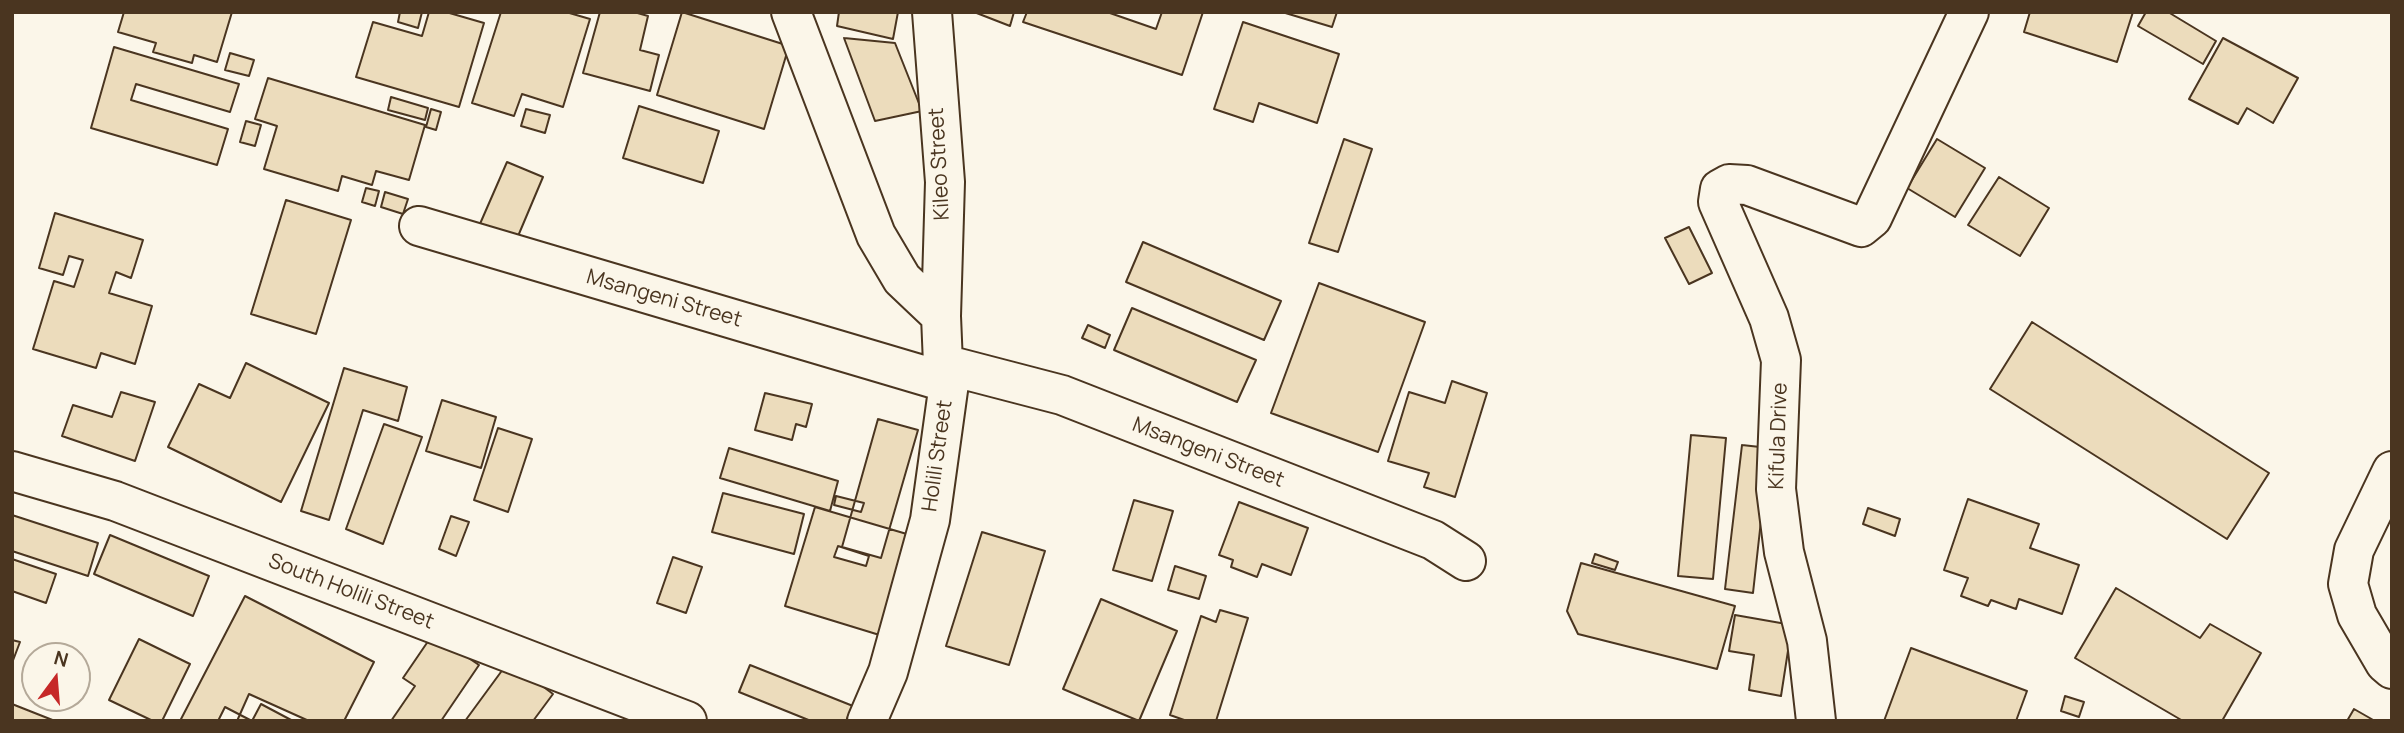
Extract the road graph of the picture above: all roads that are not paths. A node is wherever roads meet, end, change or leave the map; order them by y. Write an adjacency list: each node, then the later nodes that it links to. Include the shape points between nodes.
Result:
1 (791, 12): 5 (street, via 876,235 902,279)
2 (932, 12): 5 (street, Kileo Street, via 945,182)
3 (1969, 12): 13 (street, Kifula Drive, via 1872,218 1861,227 1747,185 1729,184 1720,189 1718,202 1769,318 1781,360 1776,489 1784,552 1807,641)
4 (419, 226): 6 (street, Msangeni Street)
5 (941, 316): 6 (street, Holili Street)
6 (946, 373): 9 (street, Msangeni Street, via 1062,395 1433,540); 12 (street, Holili Street, via 930,520 888,672)
7 (12, 471): 11 (street, South Holili Street, via 115,501)
8 (2392, 471): 10 (street, via 2354,550 2348,584 2357,615)
9 (1466, 561)
10 (2392, 669)
11 (687, 721)
12 (867, 721)
13 (1816, 721)

